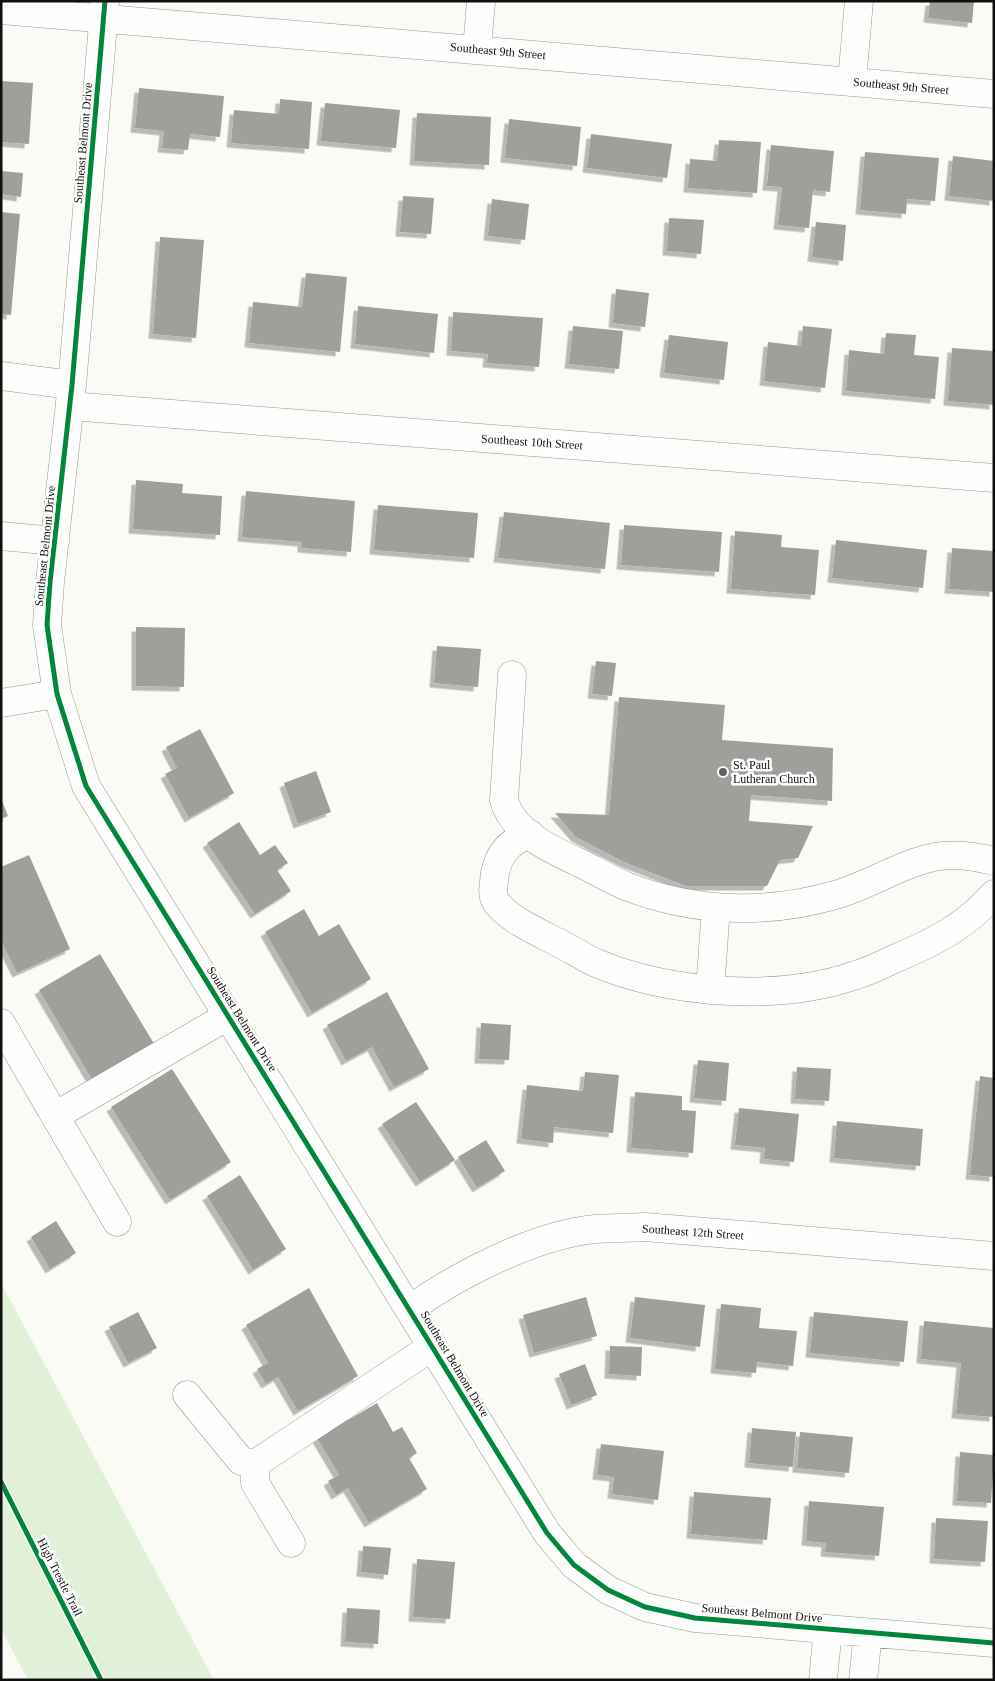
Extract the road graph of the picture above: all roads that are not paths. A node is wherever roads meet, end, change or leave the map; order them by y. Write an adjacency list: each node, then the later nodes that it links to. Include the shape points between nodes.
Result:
1 (481, 1): 5 (street)
2 (859, 1): 6 (street)
3 (1, 10): 4 (street, Southeast 9th Street)
4 (105, 10): 5 (street, Southeast 9th Street); 9 (street, Southeast Belmont Drive)
5 (477, 49): 6 (street, Southeast 9th Street)
6 (852, 81): 7 (street, Southeast 9th Street)
7 (994, 94)
8 (1, 376): 9 (street, Southeast 10th Street)
9 (71, 396): 10 (street, Southeast 10th Street); 12 (street, Southeast Belmont Drive)
10 (994, 478)
11 (1, 536): 12 (street)
12 (55, 541): 14 (street, Southeast Belmont Drive, via 47,624)
13 (512, 676): 16 (street, via 504,800 506,808)
14 (57, 694): 15 (street); 21 (street, Southeast Belmont Drive, via 86,786)
15 (1, 703)
16 (530, 834): 19 (street, via 548,848 627,886 683,904); 20 (street, via 508,845 499,857 493,888 497,904 517,920 596,963 646,979)
17 (994, 861): 19 (street, via 940,856 835,895 776,907)
18 (994, 894): 20 (street, via 953,931 856,976 782,989)
19 (716, 907): 20 (street)
20 (710, 990)
21 (228, 1016): 23 (street); 26 (street, Southeast Belmont Drive)
22 (1, 1023): 23 (street)
23 (55, 1116): 24 (street)
24 (117, 1222)
25 (994, 1256): 26 (street, Southeast 12th Street, via 645,1227 594,1229 564,1235 509,1254 440,1288)
26 (410, 1309): 27 (street, Southeast Belmont Drive)
27 (433, 1346): 29 (street); 31 (street, Southeast Belmont Drive, via 547,1533 574,1564 608,1590 645,1607 694,1618)
28 (187, 1395): 29 (street, via 241,1461)
29 (255, 1464): 30 (street, via 255,1484)
30 (291, 1543)
31 (828, 1629): 32 (street, Southeast Belmont Drive); 34 (street)
32 (868, 1632): 33 (street, Southeast Belmont Drive); 35 (street)
33 (994, 1643)
34 (823, 1680)
35 (863, 1680)

